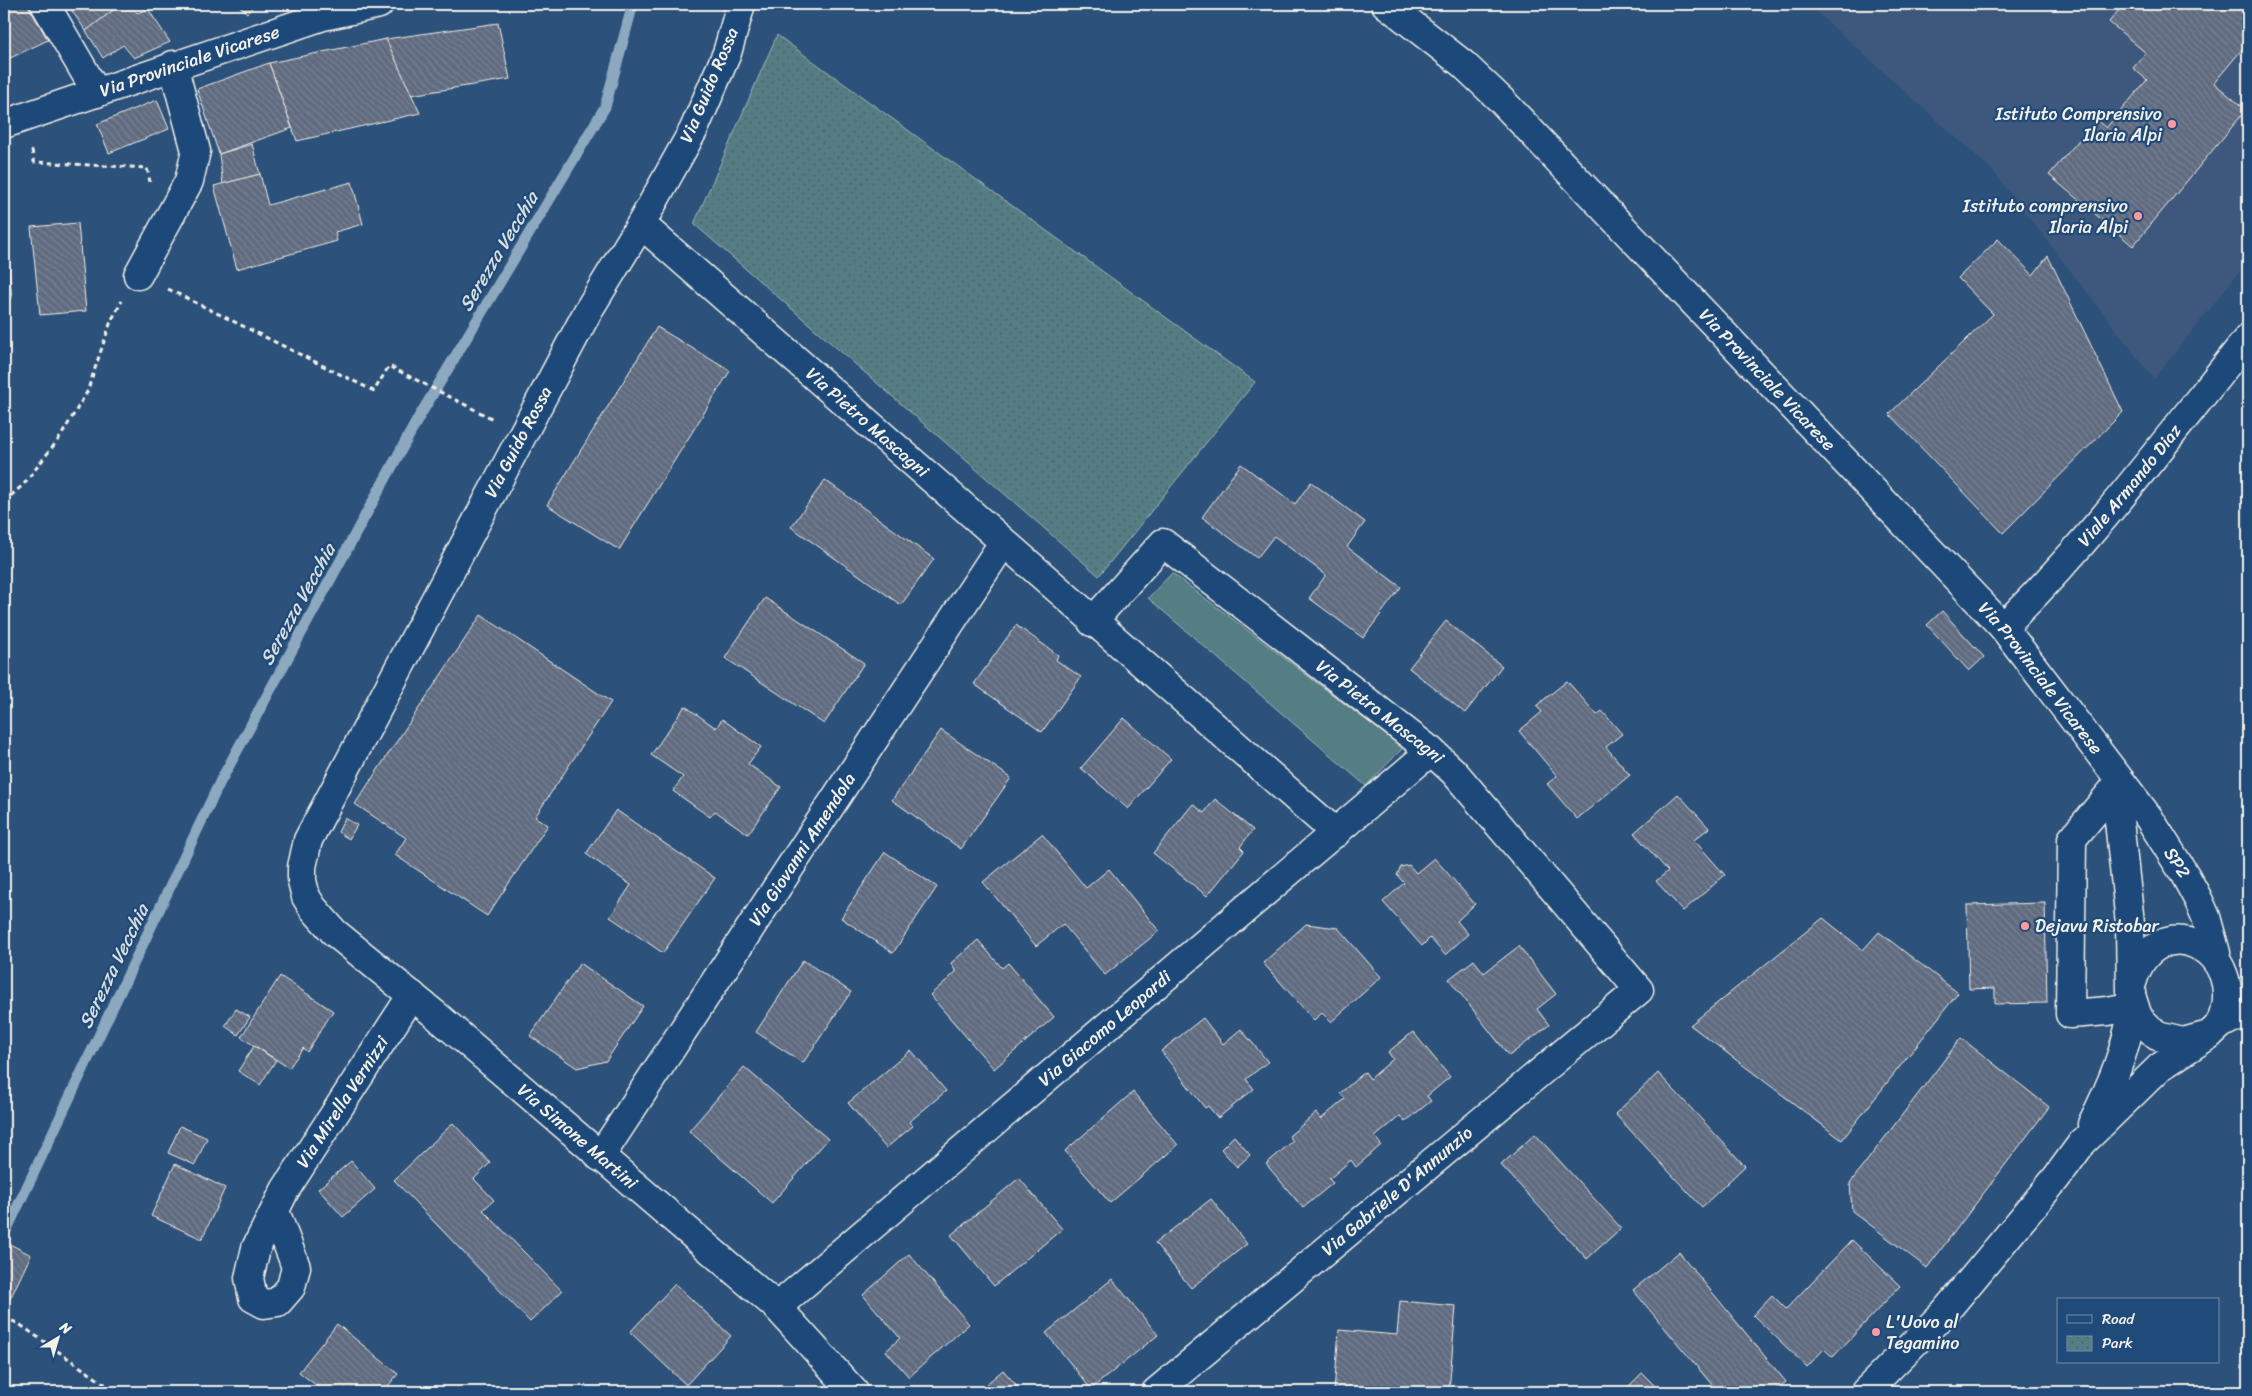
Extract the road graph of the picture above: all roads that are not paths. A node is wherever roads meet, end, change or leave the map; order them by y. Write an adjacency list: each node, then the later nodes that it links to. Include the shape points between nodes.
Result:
1 (45, 4): 6 (street)
2 (379, 4): 5 (street, Via Provinciale Vicarese, via 323,16)
3 (741, 4): 8 (street, Via Guido Rossa, via 727,53 694,129)
4 (1386, 4): 13 (street, Via Provinciale Vicarese, via 1462,64 1501,100)
5 (173, 65): 6 (street, Via Provinciale Vicarese); 9 (street, via 196,151 189,181)
6 (97, 93): 7 (street, Via Provinciale Vicarese)
7 (15, 120)
8 (641, 224): 11 (street, Via Pietro Mascagni); 17 (street, Via Guido Rossa, via 588,311 308,840)
9 (138, 275)
10 (2248, 338): 13 (street, Viale Armando Diaz, via 2081,544)
11 (1003, 543): 12 (street, Via Pietro Mascagni); 25 (street, Via Giovanni Amendola)
12 (1092, 622): 14 (street, Via Pietro Mascagni, via 1163,543); 16 (street, Via Pietro Mascagni)
13 (2003, 627): 15 (street, Via Provinciale Vicarese)
14 (1431, 751): 16 (street, Via Giacomo Leopardi); 19 (street, Via Pietro Mascagni, via 1454,772)
15 (2120, 782): 18 (street, SP2, via 2149,818 2185,874); 21 (street, via 2119,821 2129,893); 21 (street, via 2072,840 2070,1014 2108,1011)
16 (1336, 833): 27 (street, Via Giacomo Leopardi)
17 (302, 882): 20 (street, Via Simone Martini, via 313,908 334,932)
18 (2230, 964): 21 (street, via 2203,945 2188,941 2165,944 2145,956 2136,969); 23 (street, via 2233,995 2229,1011)
19 (1639, 990): 29 (street, Via Gabriele D'Annunzio)
20 (412, 995): 25 (street, Via Simone Martini); 26 (street, Via Mirella Vernizzi, via 284,1190)
21 (2133, 995): 23 (street, via 2138,1017 2158,1036 2183,1042); 24 (street, via 2129,1031 2114,1078)
22 (2248, 1016): 23 (street, via 2233,1018)
23 (2215, 1030): 24 (street, via 2160,1067)
24 (2082, 1143): 30 (street, via 2058,1177 1944,1313)
25 (600, 1157): 27 (street, Via Simone Martini)
26 (275, 1211)
27 (777, 1307): 28 (street, Via Simone Martini)
28 (854, 1392)
29 (1156, 1392)
30 (1865, 1392)

